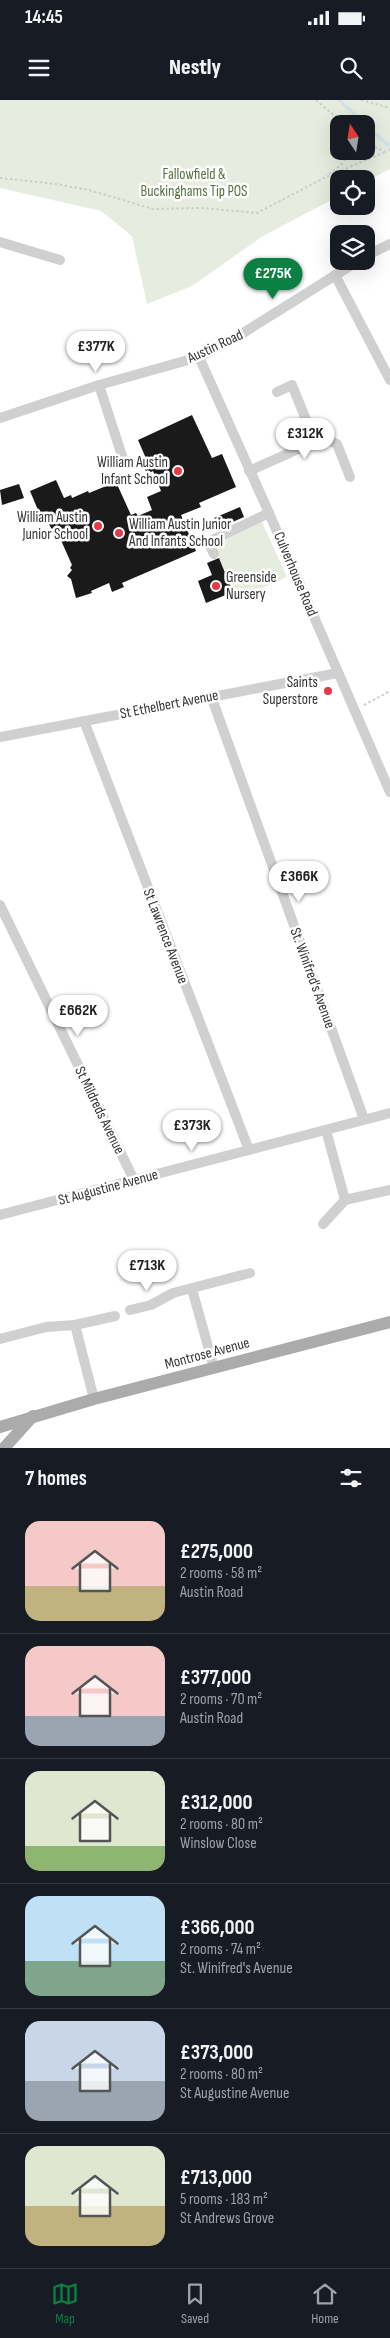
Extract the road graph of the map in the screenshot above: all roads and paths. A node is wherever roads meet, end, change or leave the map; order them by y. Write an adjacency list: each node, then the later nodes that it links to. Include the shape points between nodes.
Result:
1 (316, 100): 4 (path)
2 (361, 100): 3 (path)
3 (390, 108)
4 (334, 115)
5 (375, 147): 7 (path)
6 (390, 150): 7 (path)
7 (385, 152): 9 (path)
8 (345, 160): 9 (path)
9 (326, 177): 10 (path, via 256,213 201,208 154,209 89,190)
10 (0, 178)
11 (0, 242): 14 (street)
12 (390, 244): 13 (street)
13 (375, 252)
14 (60, 260)
15 (343, 270): 16 (street, Austin Road)
16 (335, 275): 17 (street, Austin Road); 18 (street)
17 (199, 357): 19 (street, Austin Road); 24 (street, Culverhouse Road)
18 (390, 380)
19 (99, 385): 21 (street, Austin Road); 23 (street)
20 (277, 392): 22 (street, via 292,385)
21 (0, 416)
22 (315, 442): 24 (street); 25 (street, via 323,438 337,444)
23 (123, 458)
24 (249, 472): 26 (street, Culverhouse Road)
25 (350, 477)
26 (269, 513): 27 (street, via 208,542); 28 (street, Culverhouse Road)
27 (214, 554)
28 (338, 673): 30 (street, St Ethelbert Avenue); 31 (street, Culverhouse Road)
29 (390, 692): 31 (path)
30 (211, 696): 32 (street, St Ethelbert Avenue); 37 (street, St. Winifred's Avenue)
31 (355, 710): 34 (street, Culverhouse Road)
32 (84, 721): 33 (street, St Ethelbert Avenue); 39 (street, St Lawrence Avenue)
33 (0, 737)
34 (390, 792)
35 (0, 906): 40 (street, St Mildreds Avenue)
36 (390, 1113): 37 (street, St Augustine Avenue)
37 (364, 1119): 38 (street, St Augustine Avenue)
38 (326, 1130): 39 (street, St Augustine Avenue); 42 (street)
39 (249, 1150): 40 (street, St Augustine Avenue)
40 (134, 1180): 43 (street, St Augustine Avenue)
41 (390, 1190): 42 (street)
42 (345, 1200): 44 (street)
43 (1, 1212)
44 (323, 1224)
45 (250, 1273): 46 (street)
46 (192, 1288): 47 (street); 52 (street)
47 (130, 1310)
48 (115, 1316): 50 (street)
49 (390, 1322): 52 (main road, Montrose Avenue)
50 (75, 1325): 51 (street); 53 (street)
51 (0, 1339)
52 (214, 1368): 53 (main road, Montrose Avenue)
53 (94, 1399): 54 (main road, Montrose Avenue)
54 (33, 1416): 55 (main road, Montrose Avenue); 56 (main road)
55 (0, 1426)
56 (3, 1443)

